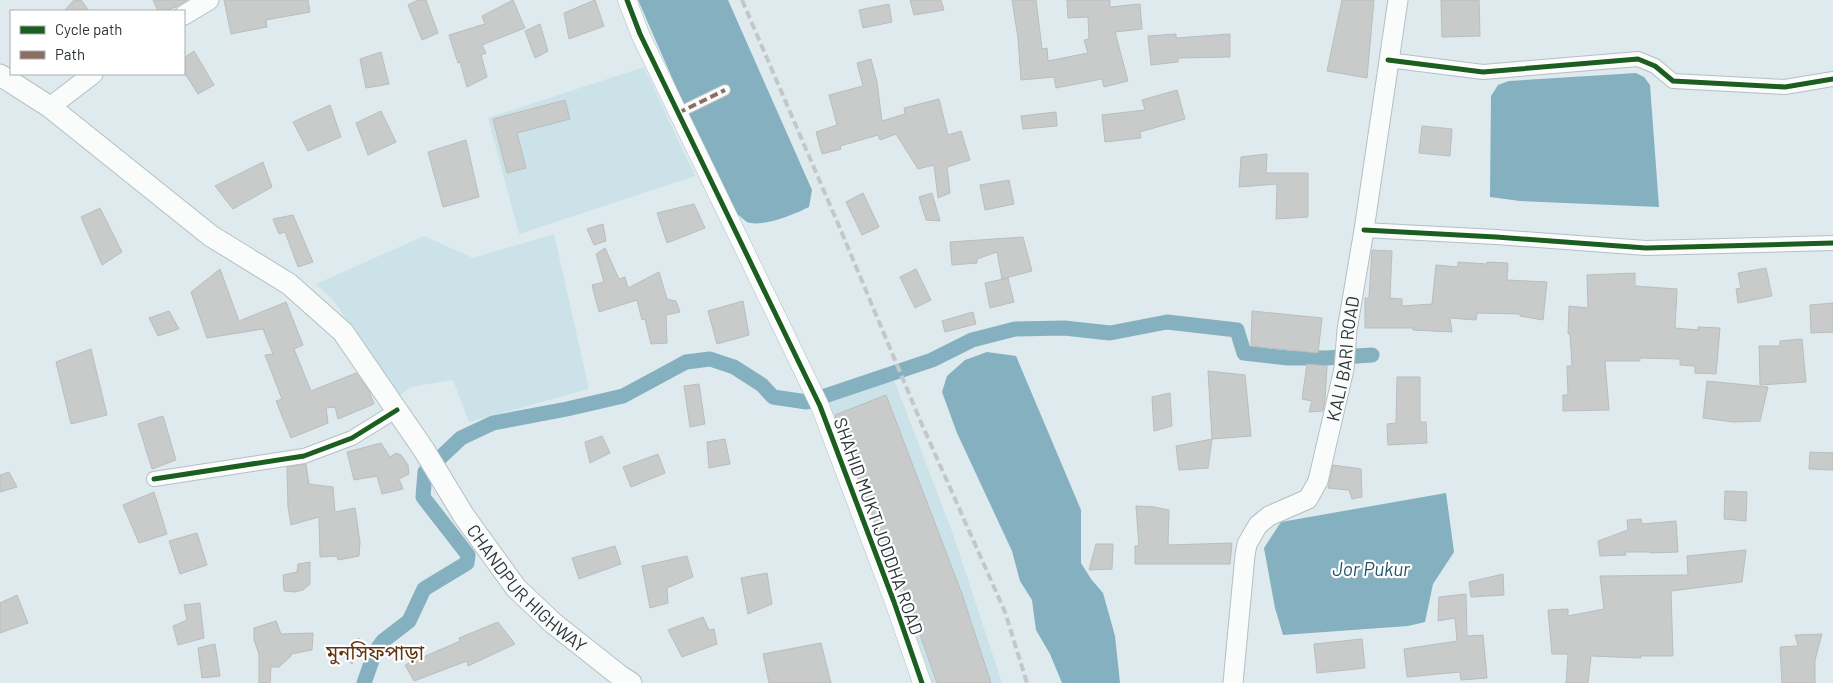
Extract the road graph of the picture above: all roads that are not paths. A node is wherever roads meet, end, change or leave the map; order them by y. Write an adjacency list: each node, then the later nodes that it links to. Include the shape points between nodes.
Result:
1 (209, 0): 4 (main road)
2 (627, 0): 11 (street, SHAHID MUKTIJODDHA ROAD)
3 (1398, 0): 5 (main road, KALI BARI ROAD)
4 (185, 14)
5 (1388, 60): 8 (street, via 1483,72 1638,59 1655,66 1674,81 1785,87); 12 (main road, KALI BARI ROAD)
6 (0, 75): 10 (main road)
7 (93, 75): 10 (main road)
8 (1833, 79)
9 (725, 90): 11 (street)
10 (50, 107): 14 (main road, CHANDPUR HIGHWAY, via 212,236 295,290 343,332)
11 (678, 113): 17 (street, SHAHID MUKTIJODDHA ROAD, via 820,406)
12 (1364, 230): 13 (street, via 1646,248); 18 (main road, KALI BARI ROAD, via 1347,330 1344,369 1318,481 1308,499 1269,516 1258,525 1247,544)
13 (1833, 243)
14 (397, 410): 15 (street, via 352,438 304,456); 16 (main road, CHANDPUR HIGHWAY, via 464,516 516,588)
15 (154, 479)
16 (620, 681)
17 (922, 683)
18 (1233, 683)

